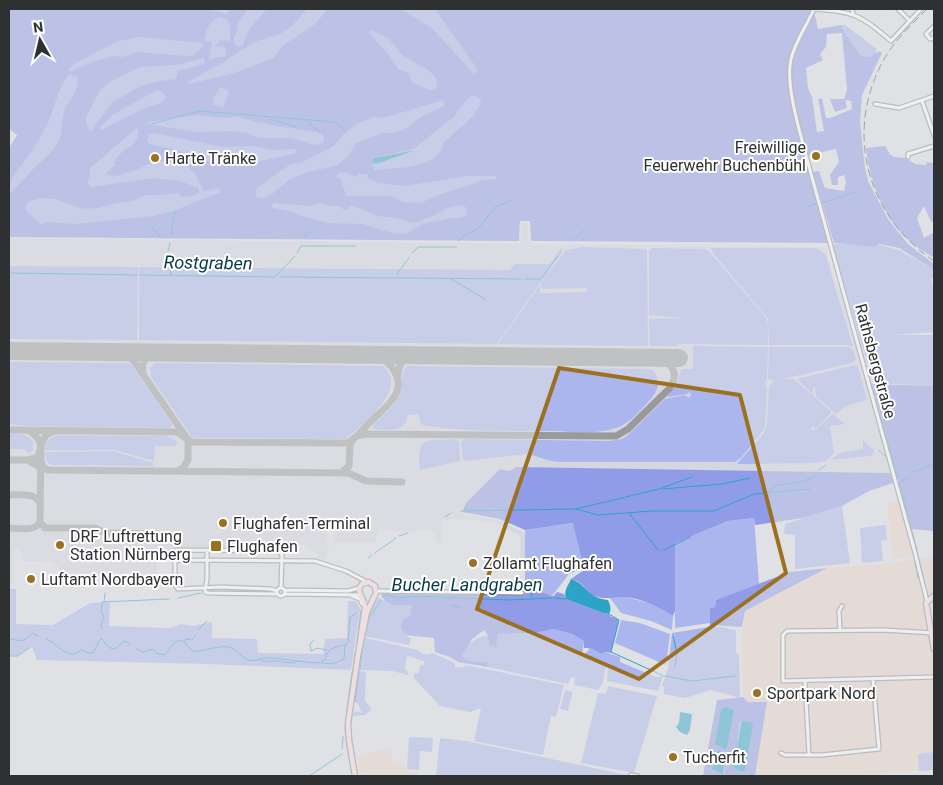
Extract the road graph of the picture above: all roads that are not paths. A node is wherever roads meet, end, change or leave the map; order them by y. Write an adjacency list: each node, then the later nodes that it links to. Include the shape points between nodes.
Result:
1 (814, 9): 5 (street); 31 (street, Rathsbergstraße, via 792,56 790,80 795,110)
2 (852, 9): 5 (street)
3 (898, 9): 6 (street)
4 (921, 9): 6 (street)
5 (853, 14): 6 (street, via 869,22 891,41)
6 (910, 21)
7 (934, 26): 8 (street, via 926,34 930,39)
8 (934, 38)
9 (934, 96): 10 (street)
10 (922, 101): 11 (street, via 899,108); 12 (street)
11 (875, 104)
12 (934, 135)
13 (934, 146): 14 (street, via 908,154)
14 (908, 157)
15 (207, 551): 16 (street); 17 (street, via 177,550); 18 (street)
16 (248, 551): 19 (street); 20 (street, via 278,551)
17 (175, 560): 18 (street); 23 (street, via 178,589)
18 (207, 560): 19 (street); 23 (street)
19 (248, 560): 20 (street)
20 (282, 560): 21 (street, via 315,562 346,571); 24 (street)
21 (367, 582): 22 (main road); 27 (main road, via 374,585)
22 (359, 588): 24 (street); 30 (main road)
23 (205, 589): 25 (street, via 271,589); 25 (street, via 208,594)
24 (283, 591): 25 (street); 25 (street, via 280,596); 28 (street)
25 (277, 593)
26 (522, 593): 27 (street)
27 (376, 594): 30 (main road, via 370,599); 37 (main road, via 366,612)
28 (349, 595): 30 (street); 33 (street, via 361,600)
29 (934, 596): 31 (main road)
30 (362, 597): 33 (main road)
31 (927, 601): 35 (main road, Rathsbergstraße)
32 (842, 606): 34 (street, via 839,611)
33 (364, 614): 37 (main road)
34 (840, 630): 35 (street); 40 (street, via 784,632 784,681)
35 (933, 633): 36 (main road, Rathsbergstraße)
36 (934, 649)
37 (357, 660): 43 (main road, via 348,726)
38 (934, 677): 39 (street)
39 (873, 679): 40 (street); 42 (street, via 879,749)
40 (806, 681): 42 (street)
41 (781, 753): 42 (street)
42 (809, 755)
43 (355, 776)
44 (630, 776): 45 (street)
45 (638, 776)

